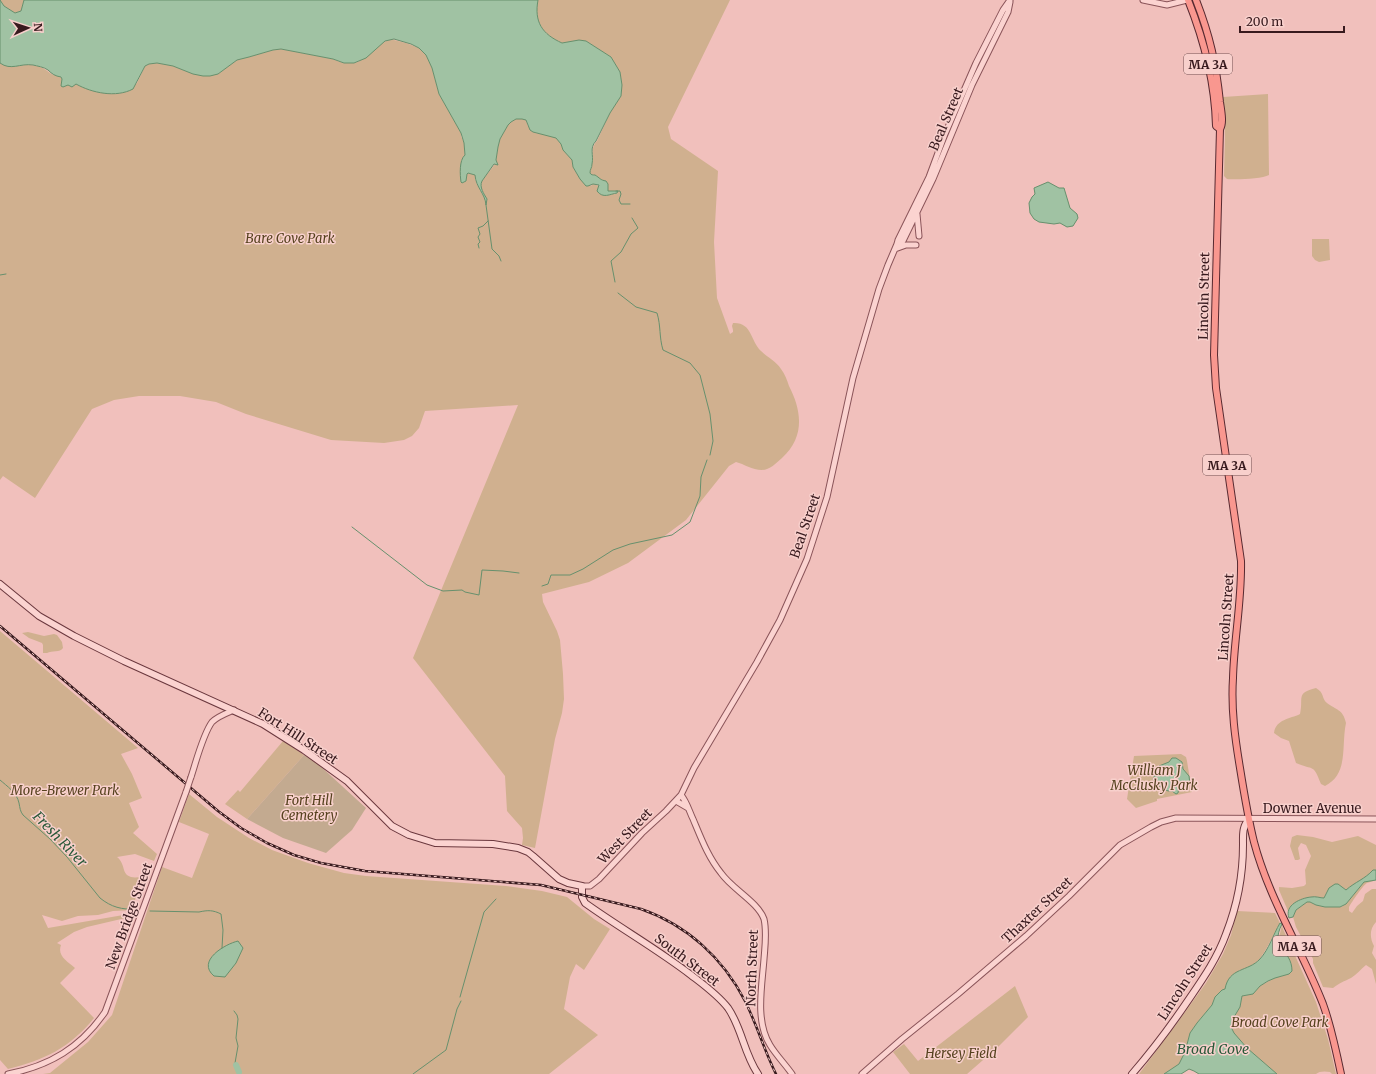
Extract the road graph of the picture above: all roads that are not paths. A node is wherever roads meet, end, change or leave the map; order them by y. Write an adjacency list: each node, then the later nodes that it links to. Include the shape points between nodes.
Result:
1 (1010, 0): 6 (street, Beal Street, via 1008,12 972,85); 8 (street, Beal Street, via 976,64 929,177)
2 (1143, 0): 3 (street, via 1167,5)
3 (1187, 0): 5 (main road, Lincoln Street / MA 3A, via 1208,64 1216,126)
4 (1196, 0): 5 (main road, Lincoln Street / MA 3A, via 1210,38 1215,61 1222,126)
5 (1220, 129): 18 (main road, Lincoln Street / MA 3A, via 1214,355 1216,388 1241,560 1232,706)
6 (917, 212): 7 (street); 8 (street, Beal Street, via 903,241)
7 (919, 236)
8 (897, 244): 10 (street, Beal Street)
9 (916, 245): 10 (street, via 906,245)
10 (894, 250): 15 (street, Beal Street, via 879,289 853,378 830,486 807,559 780,620)
11 (0, 584): 12 (main road, Fort Hill Street, via 30,610 53,625 124,661)
12 (220, 704): 13 (main road, Fort Hill Street); 14 (street, New Bridge Street)
13 (234, 710): 14 (street, New Bridge Street); 20 (main road, Fort Hill Street, via 263,724 347,781 392,826 409,835 435,843 493,844 518,848 534,856 560,879)
14 (218, 718): 21 (street, New Bridge Street, bridge, via 212,722 205,736 105,1012 84,1037 59,1056 47,1063)
15 (681, 795): 16 (street, West Street); 17 (street, North Street)
16 (676, 801): 17 (street); 20 (street, West Street, via 645,829 599,879 590,886)
17 (688, 808): 23 (street, North Street, via 704,847 715,865 732,886 761,913 765,936 761,1004 763,1026 765,1036)
18 (1249, 819): 19 (street, Downer Avenue); 24 (street, Thaxter Street, via 1171,818 1127,840 1026,936); 25 (main road, Lincoln Street, via 1243,830 1241,880 1221,948 1211,968 1168,1030); 26 (main road, MA 3A, via 1263,870 1323,1006)
19 (1376, 819)
20 (582, 886): 22 (main road, South Street, via 585,903 672,961 724,1003 733,1017 749,1059)
21 (8, 1074)
22 (758, 1074)
23 (792, 1074)
24 (862, 1074)
25 (1132, 1074)
26 (1341, 1074)

